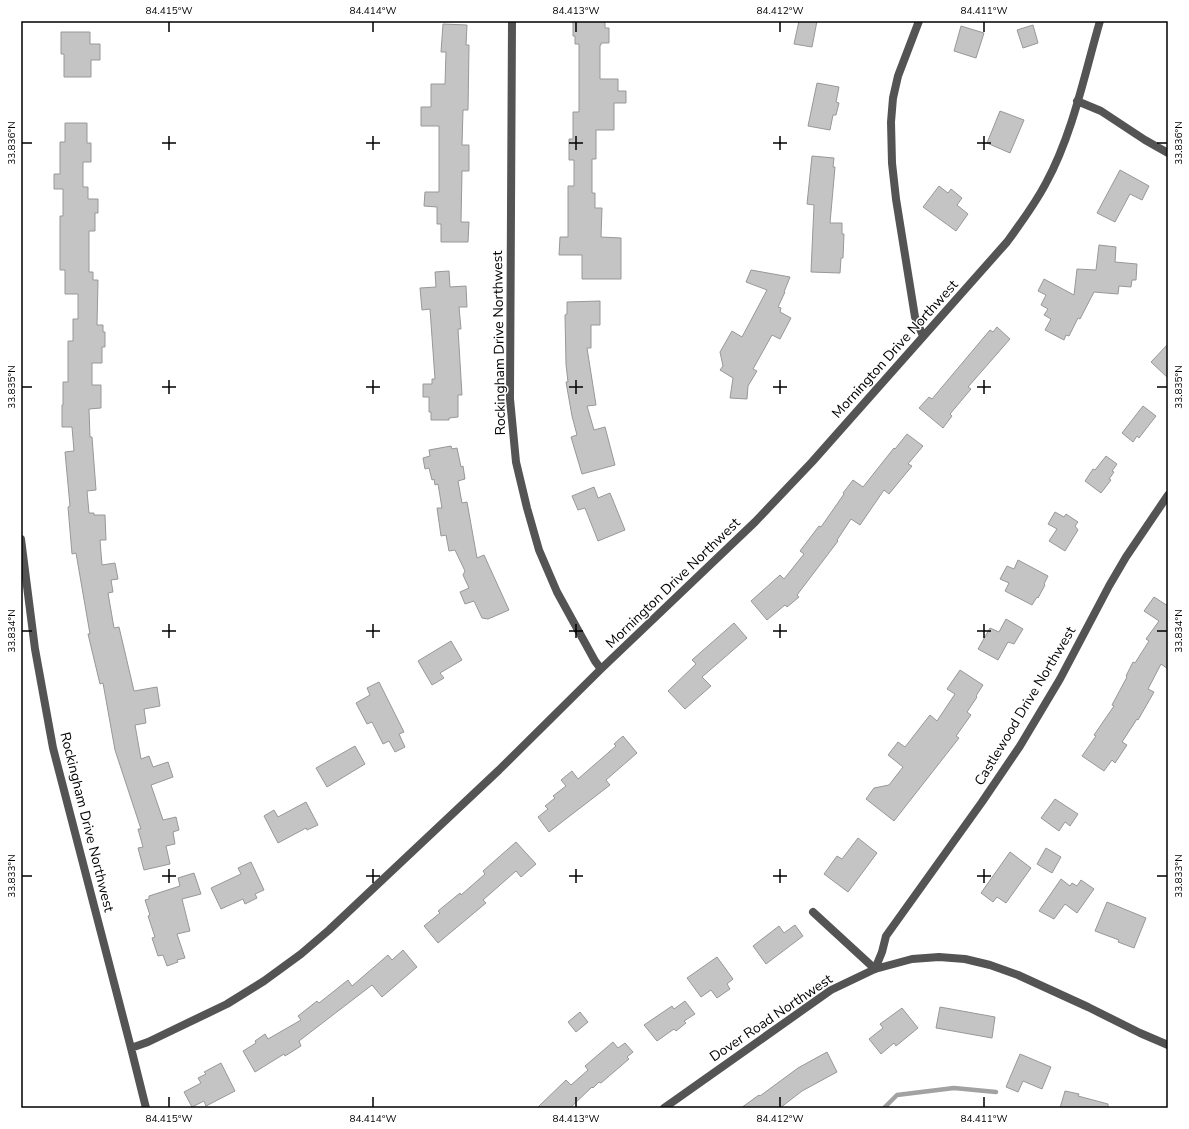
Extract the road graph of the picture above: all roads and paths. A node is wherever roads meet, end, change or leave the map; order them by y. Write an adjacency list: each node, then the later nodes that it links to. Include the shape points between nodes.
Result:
1 (512, 21): 9 (street, Rockingham Drive Northwest, via 510,399 516,462 539,550 557,592)
2 (919, 21): 6 (street, via 898,76 891,122 896,198 915,317)
3 (1100, 21): 4 (street, Mornington Drive Northwest)
4 (1077, 101): 5 (street, via 1101,111); 6 (street, Mornington Drive Northwest, via 1058,158 1028,213 1007,242)
5 (1168, 153)
6 (923, 336): 9 (street, Mornington Drive Northwest, via 812,462 755,522)
7 (1168, 495): 11 (street, Castlewood Drive Northwest, via 1126,557 1060,679 1020,746 886,936)
8 (21, 539): 13 (street, Rockingham Drive Northwest, via 35,649 53,748)
9 (601, 669): 13 (street, Mornington Drive Northwest, via 482,786 301,954 227,1004)
10 (813, 912): 11 (street)
11 (875, 969): 12 (street, Dover Road Northwest, via 912,959 939,957 965,959 990,965 1032,981); 15 (street, Dover Road Northwest, via 831,990)
12 (1168, 1045)
13 (131, 1048): 14 (street, Rockingham Drive Northwest)
14 (146, 1108)
15 (664, 1108)

